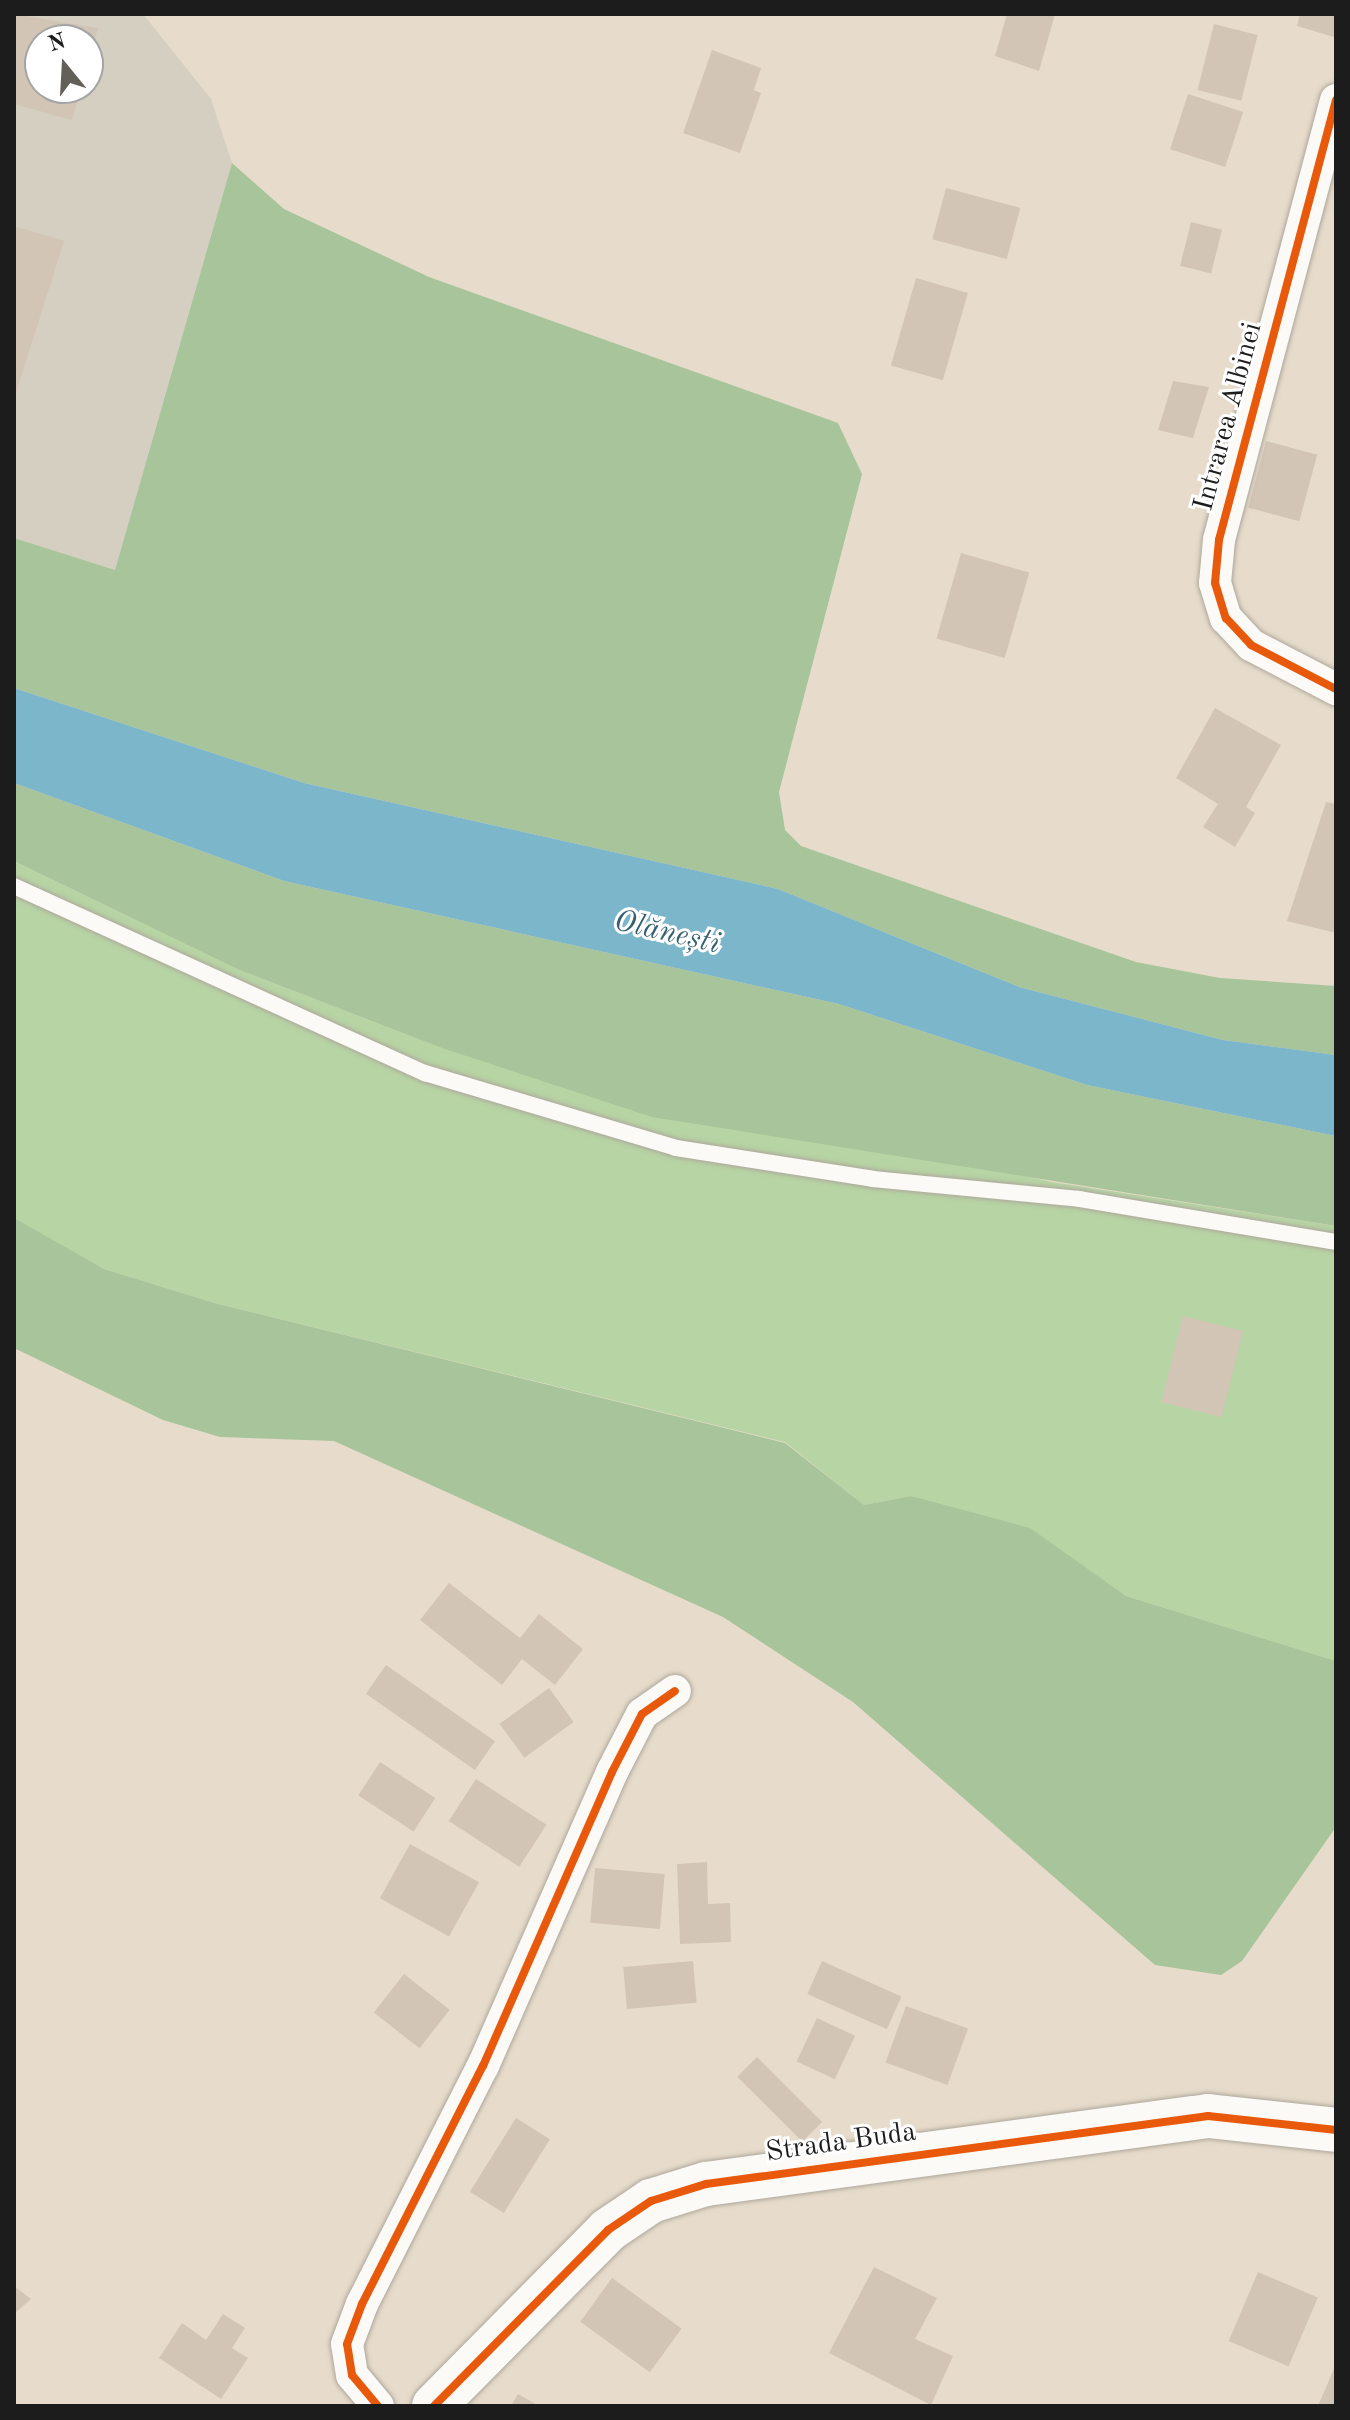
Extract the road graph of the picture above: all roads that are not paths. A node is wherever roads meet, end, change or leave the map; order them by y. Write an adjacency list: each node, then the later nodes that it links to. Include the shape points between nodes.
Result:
1 (1336, 100): 2 (street, Intrarea Albinei, via 1219,540 1215,583 1226,618 1251,645)
2 (1336, 689)
3 (14, 886): 4 (lane, via 198,976 425,1073 676,1148 873,1179 1079,1199)
4 (1336, 1242)
5 (675, 1691): 7 (street, via 642,1714 612,1772 483,2066 362,2304 347,2344 352,2375)
6 (1336, 2130): 8 (street, Strada Buda, via 1208,2116 692,2188 651,2201 608,2230)
7 (378, 2406)
8 (434, 2406)

